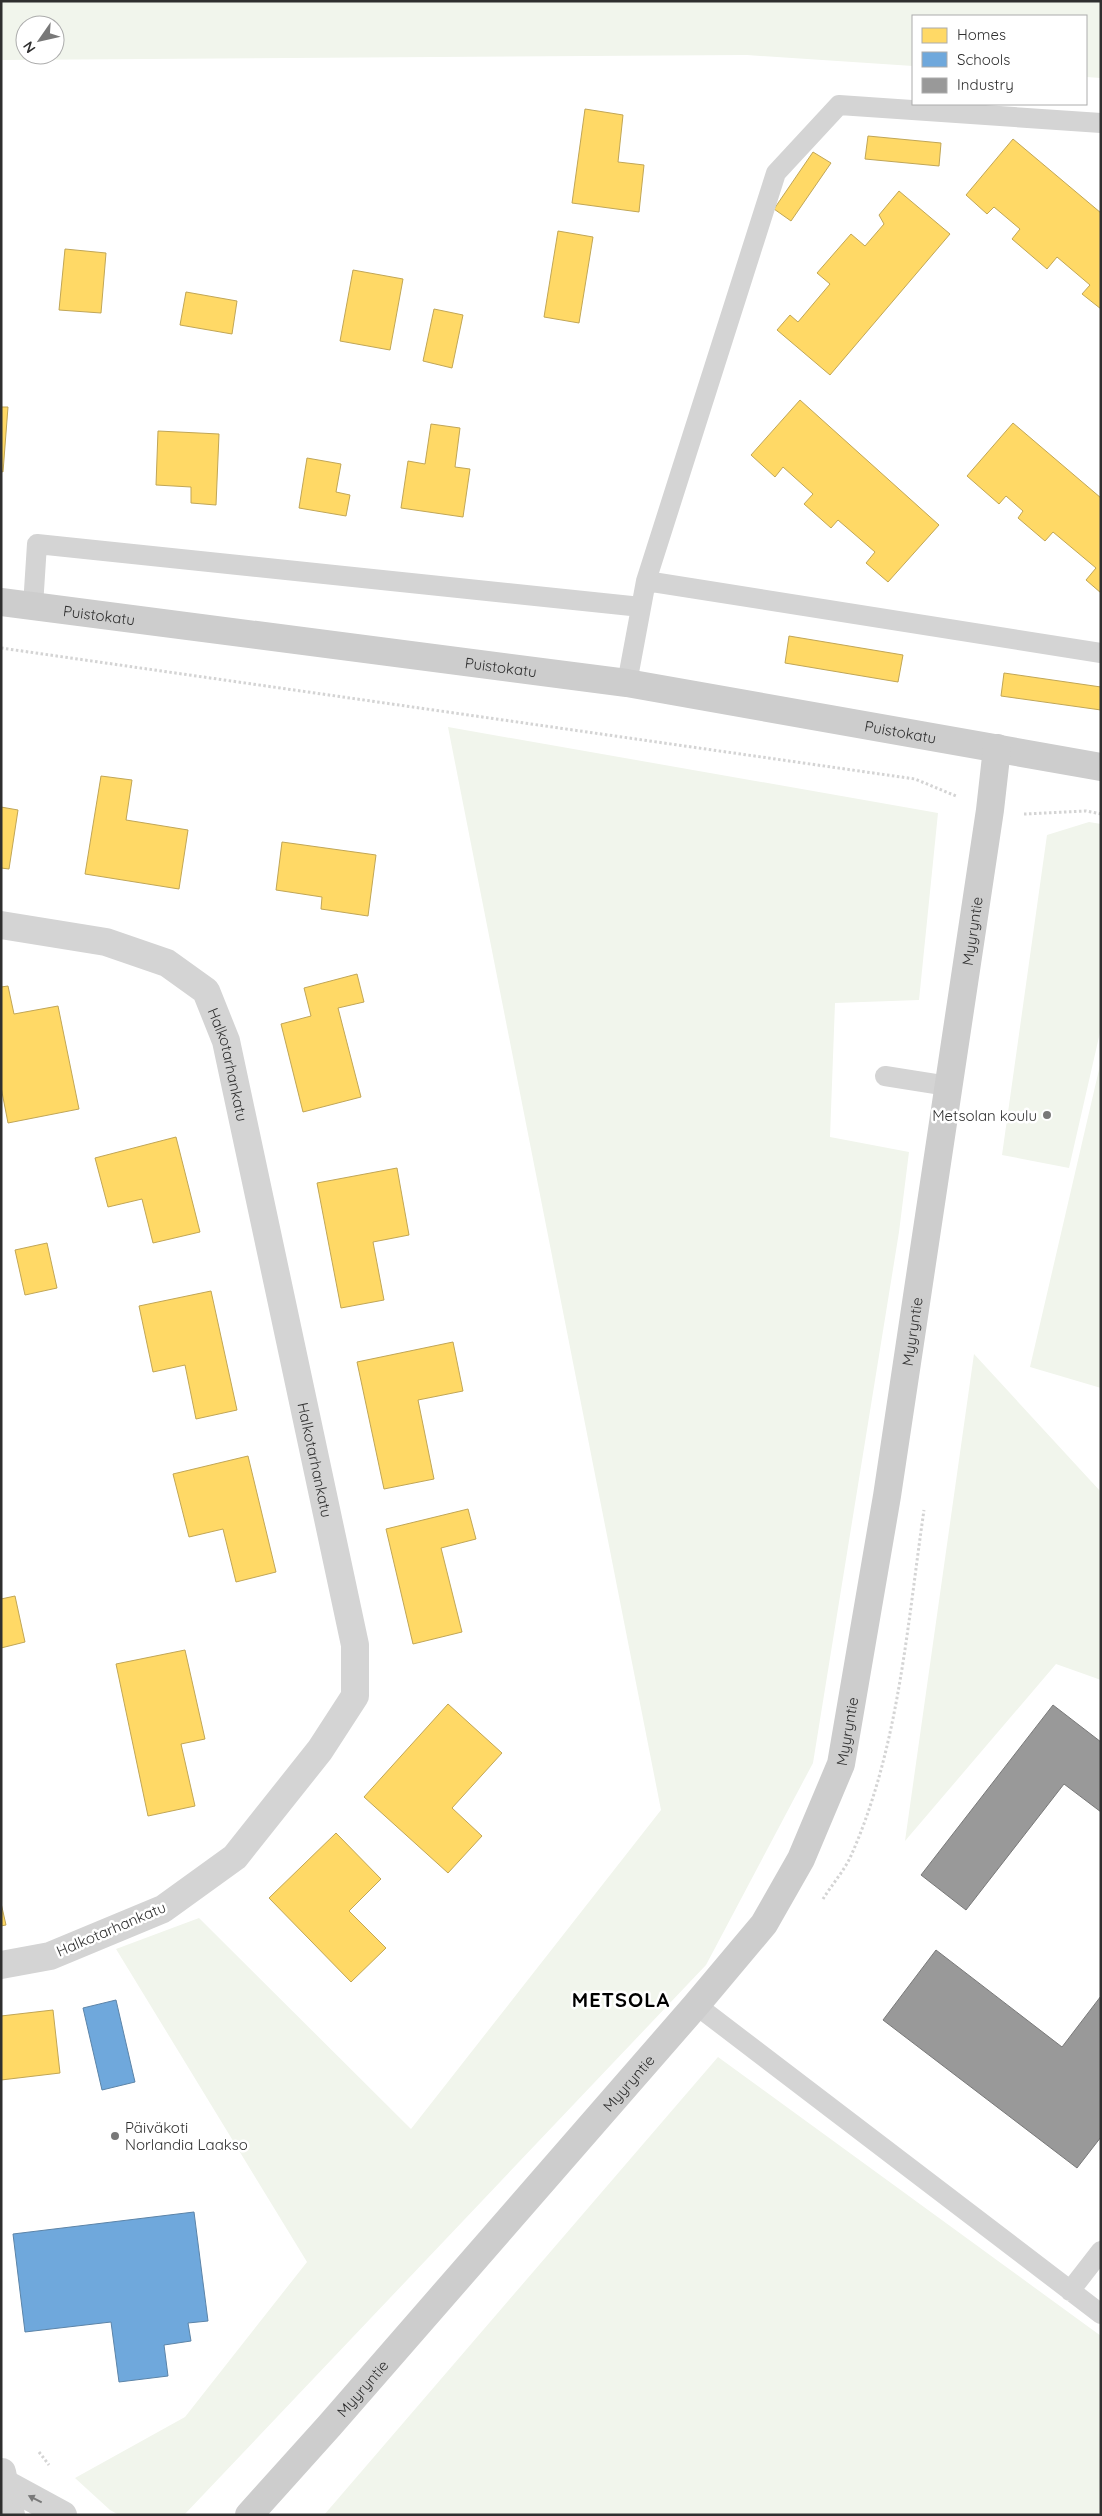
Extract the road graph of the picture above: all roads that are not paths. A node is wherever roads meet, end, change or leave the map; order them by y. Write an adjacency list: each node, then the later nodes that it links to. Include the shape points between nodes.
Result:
1 (1101, 123): 2 (lane, via 839,105 776,173)
2 (646, 581): 5 (lane); 6 (lane)
3 (1, 602): 4 (street, Puistokatu)
4 (33, 606): 5 (lane, via 37,544); 7 (street, Puistokatu)
5 (641, 607): 7 (lane)
6 (1101, 653)
7 (627, 683): 8 (street, Puistokatu)
8 (997, 748): 9 (street, Puistokatu); 12 (street, Myyryntie)
9 (1101, 767)
10 (1, 925): 13 (street, Halkotarhankatu, via 106,942 167,963 206,992 226,1041 349,1616 355,1645 355,1696 320,1750 235,1857 163,1909 50,1956)
11 (885, 1076): 12 (lane)
12 (948, 1086): 14 (street, Myyryntie, via 886,1496 841,1764 801,1858 764,1924)
13 (1, 1965)
14 (696, 2005): 16 (lane); 21 (street, Myyryntie, via 330,2426)
15 (1101, 2251): 16 (lane)
16 (1070, 2290): 17 (lane)
17 (1101, 2314)
18 (4, 2476): 19 (street); 20 (street, one-way to 18)
19 (11, 2515)
20 (63, 2515)
21 (248, 2515)

